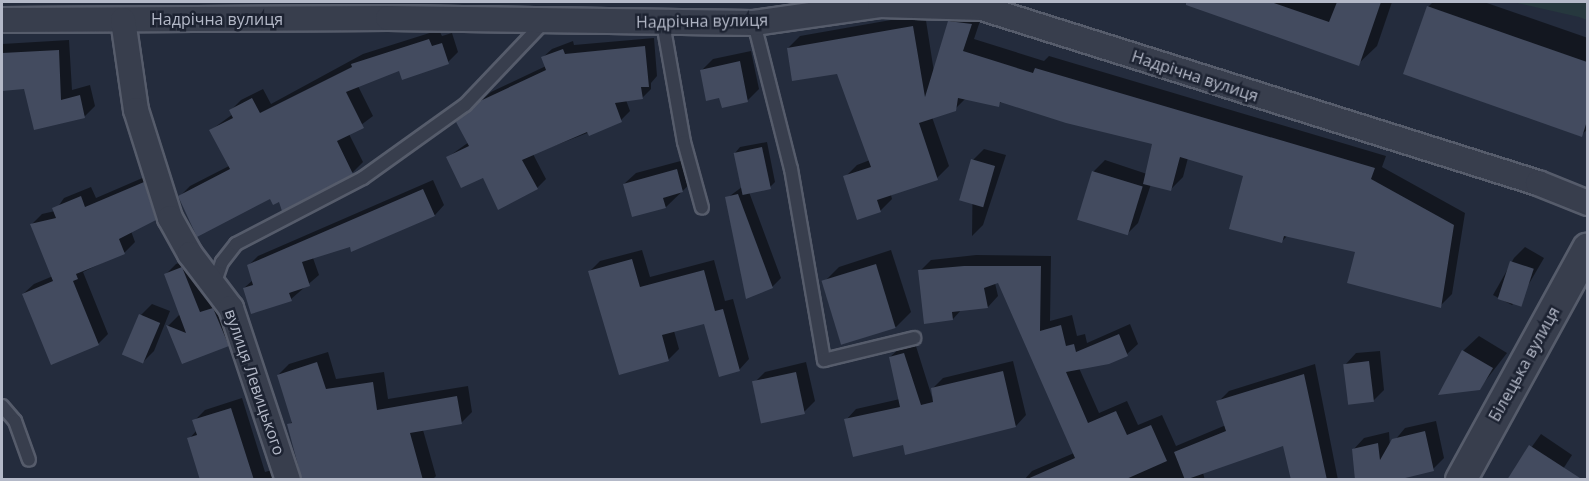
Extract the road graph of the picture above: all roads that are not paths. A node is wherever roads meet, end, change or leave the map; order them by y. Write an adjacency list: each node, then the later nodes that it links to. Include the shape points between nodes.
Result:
1 (2, 20): 2 (street, Надрічна вулиця)
2 (123, 20): 3 (street, Надрічна вулиця, via 388,18); 9 (street, вулиця Левицького, via 136,110 170,218 190,254)
3 (544, 22): 4 (street, Надрічна вулиця); 9 (lane, via 465,105 363,178 236,244 222,262)
4 (663, 23): 5 (street, Надрічна вулиця); 7 (lane, via 684,142)
5 (754, 23): 6 (street, Надрічна вулиця, via 880,5 982,8 1538,183); 10 (lane, via 790,169 824,360)
6 (1587, 203)
7 (702, 208)
8 (1587, 248): 14 (street, Білецька вулиця)
9 (215, 282): 13 (street, вулиця Левицького, via 239,329)
10 (914, 339)
11 (2, 406): 12 (lane, via 15,422)
12 (29, 460)
13 (288, 480)
14 (1461, 480)

